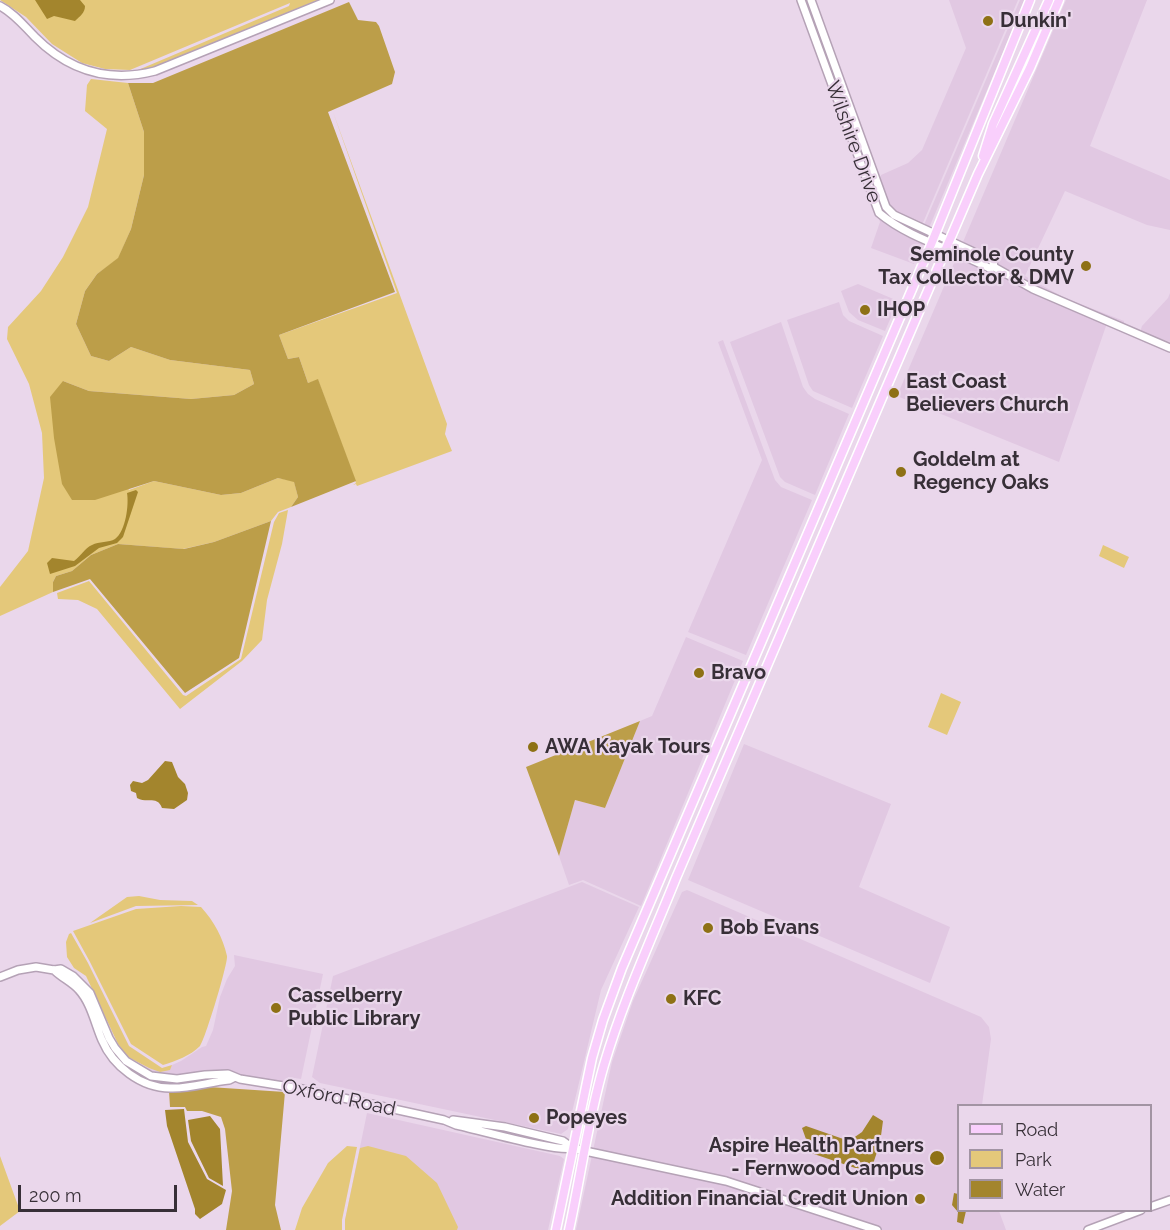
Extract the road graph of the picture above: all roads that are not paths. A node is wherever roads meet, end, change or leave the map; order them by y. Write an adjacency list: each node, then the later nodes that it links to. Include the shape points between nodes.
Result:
1 (330, 0): 7 (street, via 155,71 128,76 86,71 65,61)
2 (801, 0): 9 (street, Wilshire Drive)
3 (811, 0): 8 (street, Wilshire Drive)
4 (1030, 0): 12 (main road)
5 (1049, 0): 10 (main road, via 993,124)
6 (1059, 0): 10 (main road)
7 (0, 6)
8 (814, 9): 9 (street); 11 (street, Wilshire Drive)
9 (806, 13): 11 (street, Wilshire Drive, via 874,205 879,213)
10 (978, 174): 13 (main road)
11 (892, 219): 12 (street, Wilshire Drive)
12 (933, 238): 13 (street, Wilshire Drive); 15 (main road)
13 (947, 244): 14 (street, Wilshire Drive, via 993,261 994,267 1033,289); 17 (main road)
14 (1170, 348)
15 (871, 385): 16 (main road); 17 (main road, via 867,407)
16 (858, 414): 18 (main road, via 861,429); 19 (main road)
17 (874, 416): 18 (main road)
18 (856, 456): 20 (main road)
19 (761, 640): 20 (main road, via 762,651); 21 (main road)
20 (769, 660): 22 (main road)
21 (753, 661): 22 (main road); 24 (main road)
22 (758, 686): 26 (main road)
23 (0, 977): 28 (street, Oxford Road, via 26,968 61,969 82,984 95,1003 109,1038 126,1061 151,1077 168,1080 228,1074 444,1120 505,1127 563,1141)
24 (619, 978): 25 (main road); 26 (main road, via 618,1002)
25 (608, 1008): 27 (main road); 28 (main road, via 592,1058)
26 (623, 1010): 27 (main road)
27 (615, 1030): 29 (main road, via 596,1094)
28 (573, 1148): 29 (street, Oxford Road); 34 (main road)
29 (585, 1151): 33 (street, Oxford Road, via 726,1181); 35 (main road)
30 (1170, 1200): 31 (street)
31 (1152, 1206)
32 (1136, 1212): 37 (street)
33 (868, 1229): 36 (street, Oxford Road)
34 (556, 1230)
35 (569, 1230)
36 (877, 1230)
37 (1088, 1230)

